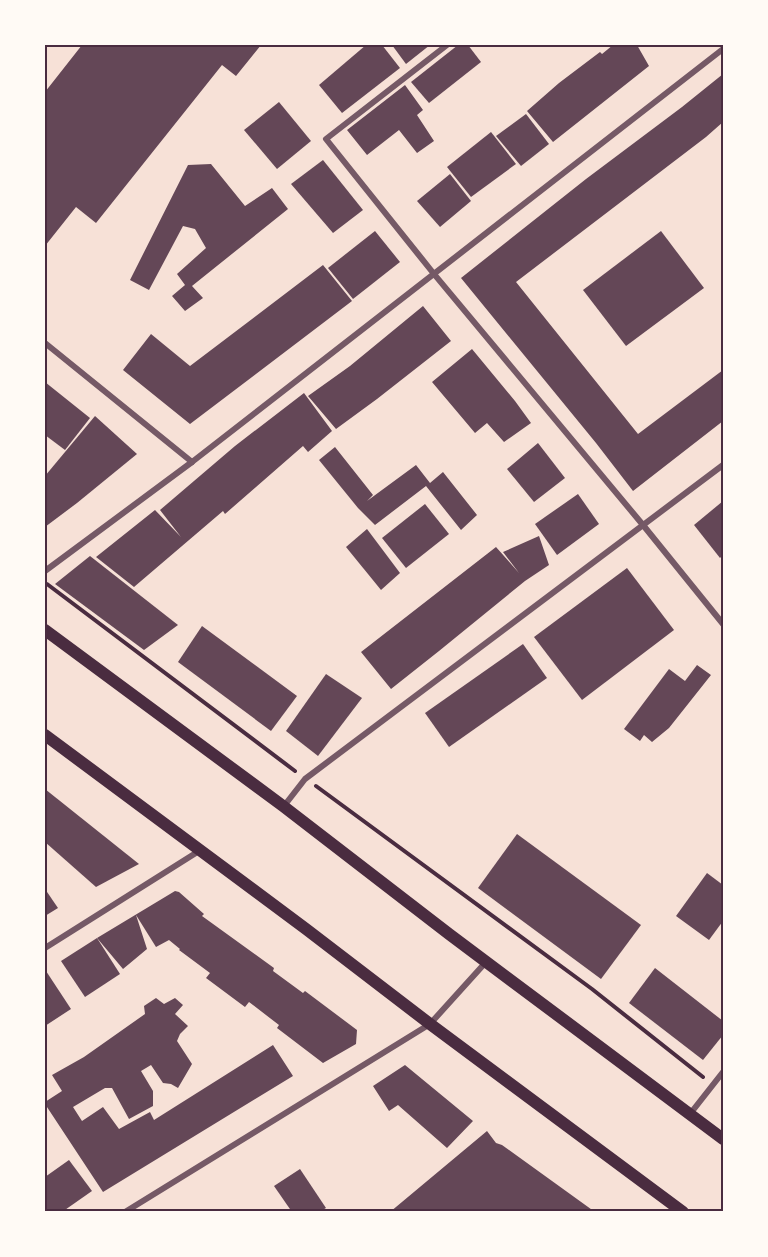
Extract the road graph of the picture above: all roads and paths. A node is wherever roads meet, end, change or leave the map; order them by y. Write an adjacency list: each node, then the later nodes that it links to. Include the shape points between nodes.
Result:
1 (447, 45): 3 (street, via 326,139)
2 (723, 49): 3 (street)
3 (434, 274): 5 (street); 7 (street)
4 (45, 343): 5 (street)
5 (192, 462): 8 (street)
6 (723, 465): 7 (street)
7 (643, 525): 10 (street); 13 (street)
8 (45, 571)
9 (45, 582): 13 (path)
10 (723, 624)
11 (45, 630): 14 (main road)
12 (45, 735): 15 (main road)
13 (305, 779): 14 (street); 20 (path, via 592,989)
14 (283, 806): 17 (main road)
15 (200, 850): 16 (street); 18 (main road)
16 (45, 948)
17 (486, 962): 18 (street); 21 (main road)
18 (430, 1024): 23 (street); 24 (main road)
19 (723, 1072): 20 (street)
20 (713, 1084): 21 (street)
21 (690, 1114): 22 (main road)
22 (723, 1139)
23 (125, 1212)
24 (683, 1212)

